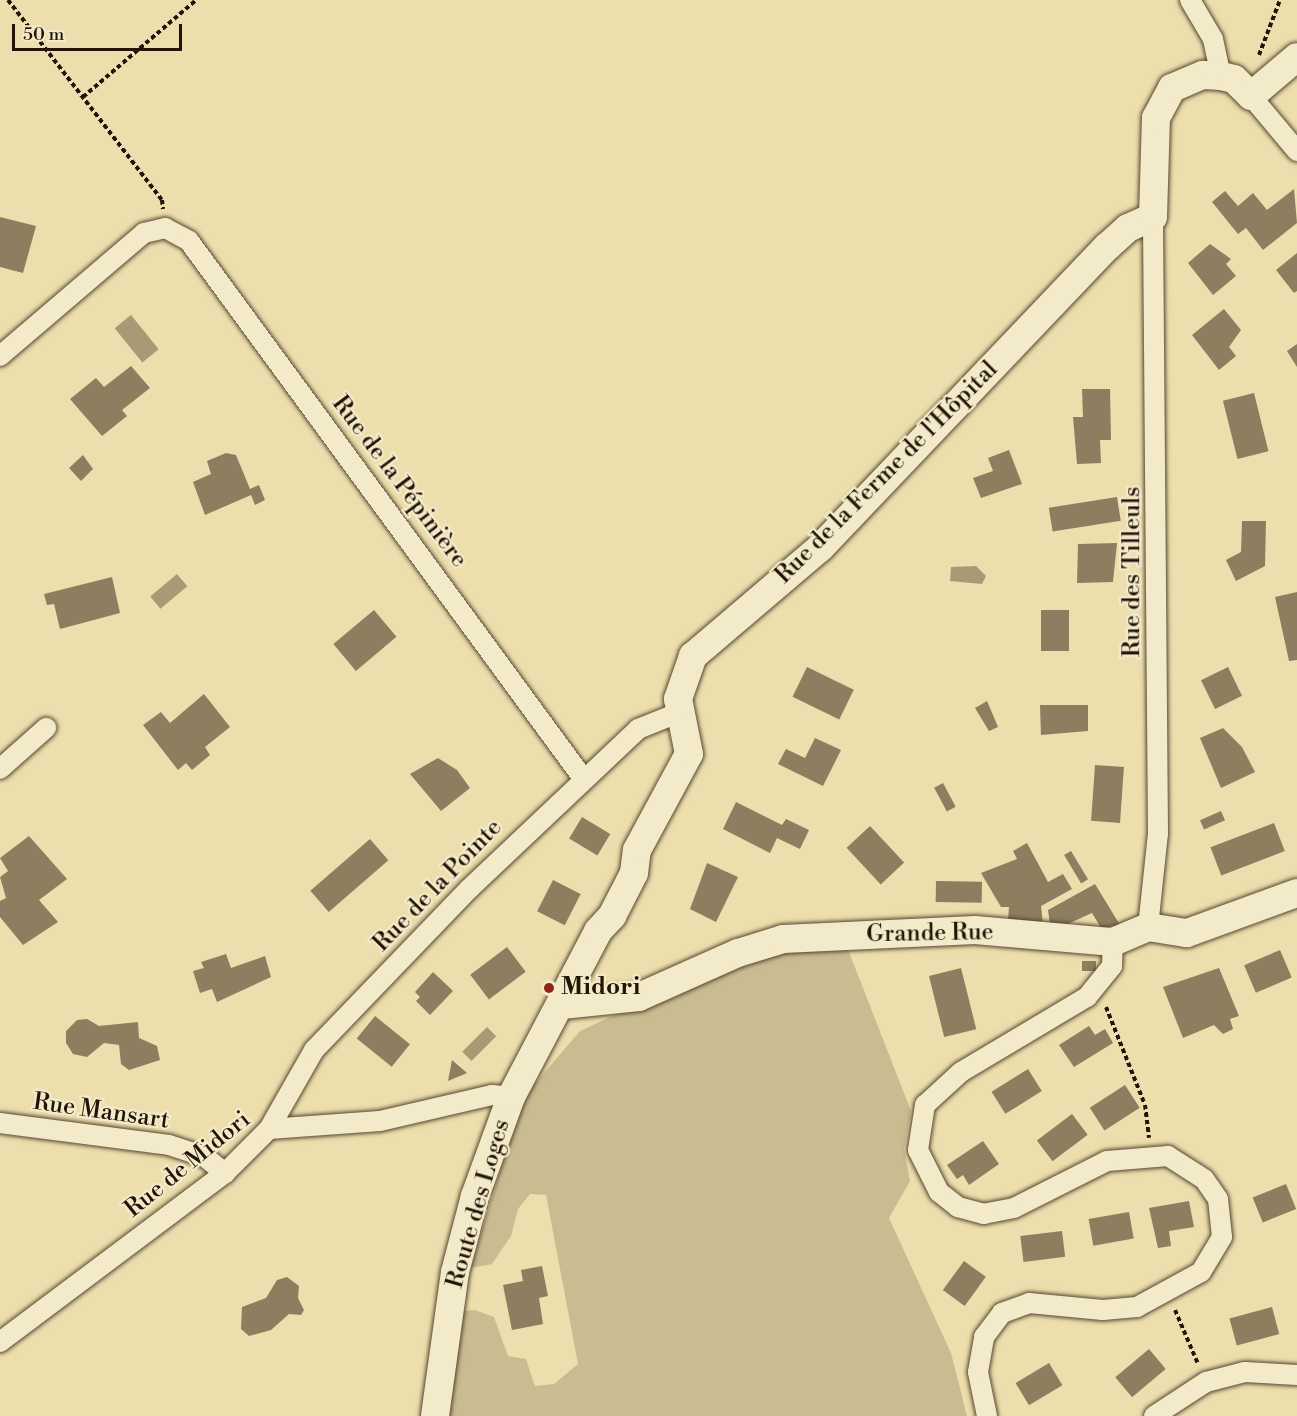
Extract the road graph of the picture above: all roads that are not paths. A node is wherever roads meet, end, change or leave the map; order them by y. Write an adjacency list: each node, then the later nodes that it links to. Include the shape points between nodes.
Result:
1 (1190, 0): 3 (street, via 1213,39)
2 (1297, 57): 4 (street)
3 (1221, 76): 4 (street); 6 (street, via 1185,80 1162,102 1156,118)
4 (1261, 87): 5 (street)
5 (1297, 151)
6 (1153, 217): 8 (street, Rue de la Ferme de l'Hôpital, via 1128,228 1108,246 820,548 708,639 683,678); 13 (street, Rue des Tilleuls, via 1159,461 1158,833)
7 (0, 356): 11 (street, Rue de la Pépinière, via 144,233 165,228 189,242)
8 (678, 713): 11 (street, Rue de la Pointe, via 638,729); 15 (street, Rue de la Ferme de l'Hôpital, via 689,754 637,850 634,873 612,916 598,931)
9 (46, 728): 10 (street)
10 (0, 769)
11 (582, 777): 18 (street, Rue de la Pointe, via 314,1050)
12 (1297, 893): 13 (street, via 1186,933)
13 (1148, 927): 14 (street, Grande Rue)
14 (1113, 942): 15 (street, Grande Rue, via 975,930 783,939 738,953 639,997); 23 (street, via 1112,966 1098,987 943,1086 925,1105 918,1150 939,1192 958,1207 984,1214 1014,1208 1107,1161 1168,1156 1204,1179 1221,1215 1222,1237 1201,1272 1137,1307 1103,1310 1029,1303 1002,1312 984,1337 978,1372)
15 (562, 1005): 16 (street, Route des Loges)
16 (511, 1097): 18 (street, Rue de Midori, via 492,1095 380,1121); 22 (street, Route des Loges, via 476,1196 455,1272)
17 (0, 1124): 19 (street, Rue Mansart, via 169,1145 205,1157)
18 (269, 1129): 19 (street, Rue de Midori)
19 (225, 1173): 20 (street, Rue de Midori)
20 (0, 1342)
21 (1297, 1375): 24 (street, via 1245,1372 1206,1382)
22 (435, 1416)
23 (987, 1416)
24 (1154, 1416)

